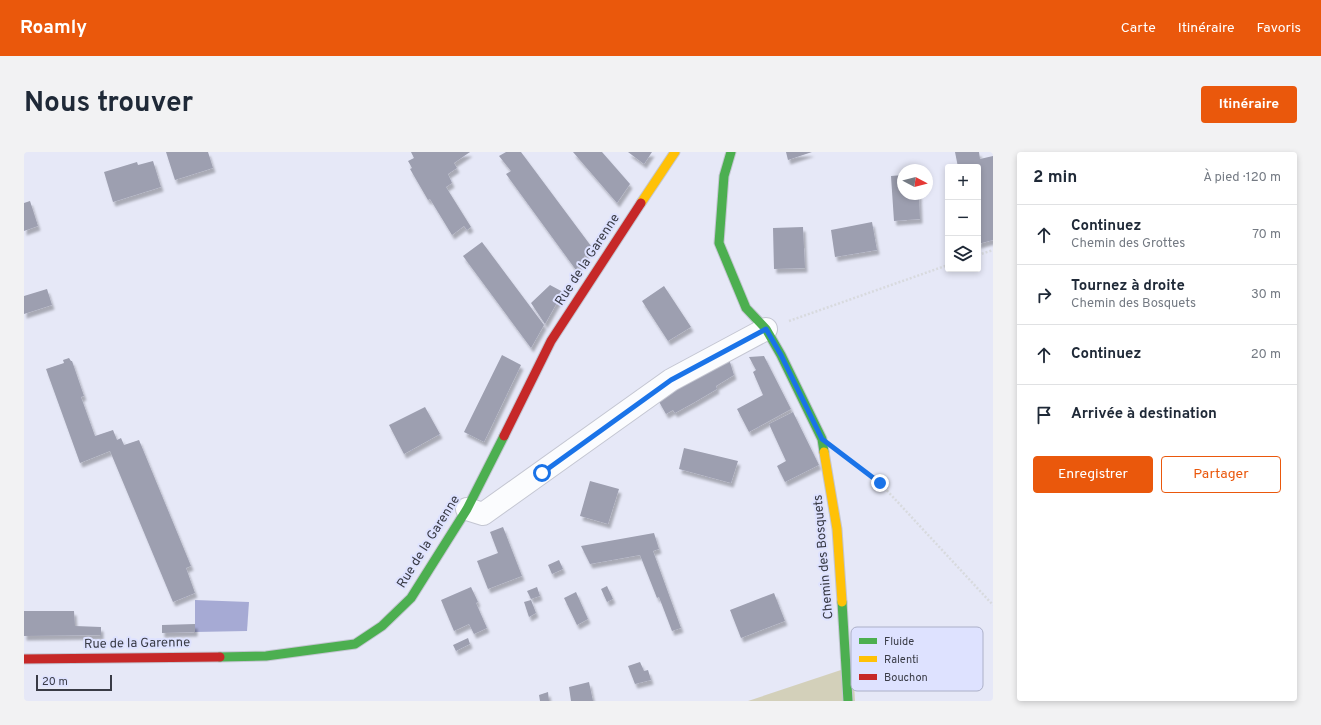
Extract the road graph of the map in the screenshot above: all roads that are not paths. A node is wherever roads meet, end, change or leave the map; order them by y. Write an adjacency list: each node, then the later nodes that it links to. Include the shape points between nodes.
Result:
1 (675, 152): 4 (street, Rue de la Garenne, via 551,341)
2 (731, 152): 3 (street, Chemin des Bosquets, via 724,176 719,243 746,308)
3 (766, 329): 4 (street, via 671,380 483,514); 6 (street, Chemin des Bosquets, via 822,439 837,529)
4 (467, 509): 5 (street, Rue de la Garenne, via 411,598 382,626 355,644 266,656)
5 (24, 659)
6 (848, 701)

